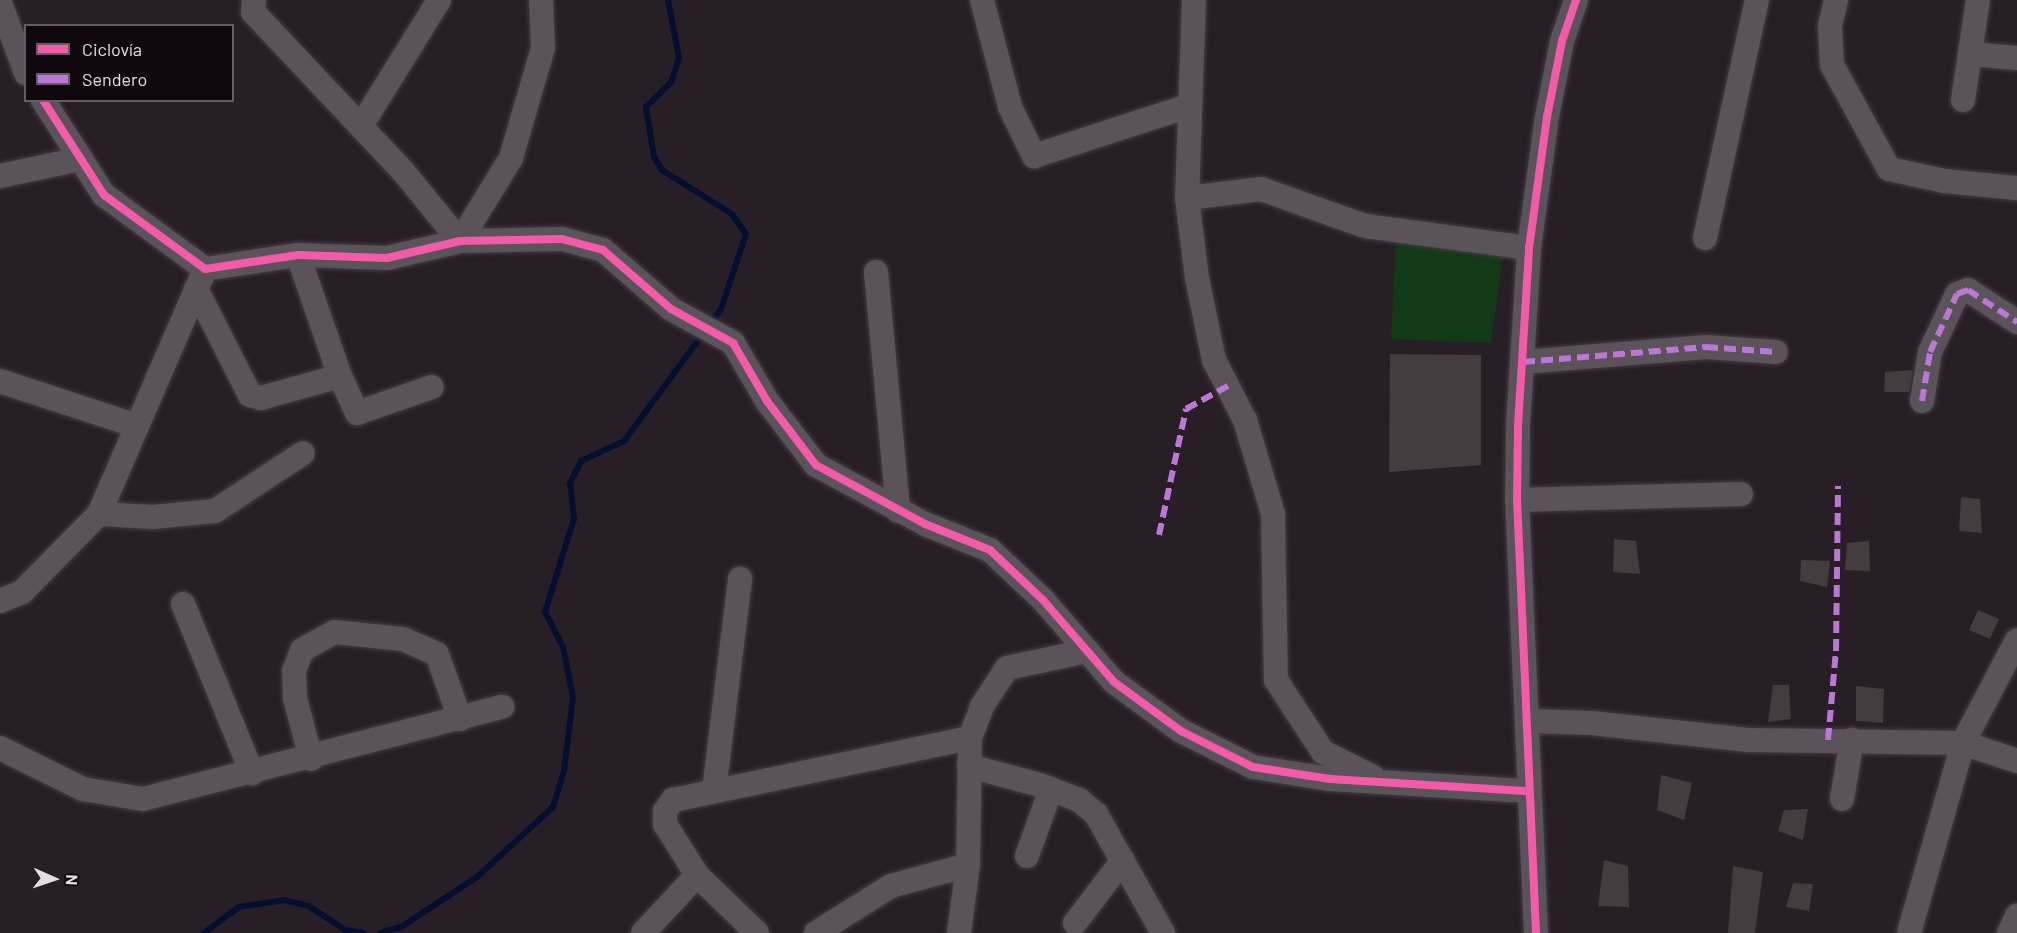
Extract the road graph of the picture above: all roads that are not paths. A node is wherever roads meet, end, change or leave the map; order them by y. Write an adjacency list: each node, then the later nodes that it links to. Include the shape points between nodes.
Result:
1 (254, 0): 17 (street, via 253,12)
2 (439, 0): 17 (street)
3 (541, 0): 23 (street, via 543,48 510,158)
4 (982, 0): 16 (street, via 1010,107 1034,156)
5 (1194, 0): 16 (street)
6 (1576, 0): 24 (street, via 1562,41 1547,117)
7 (1756, 0): 22 (street)
8 (1836, 0): 20 (street, via 1830,27 1832,65 1889,169 1945,182)
9 (1978, 0): 11 (street)
10 (0, 3): 13 (street)
11 (1970, 54): 12 (street); 14 (street)
12 (2017, 58)
13 (24, 68)
14 (1963, 100)
15 (43, 102): 18 (street)
16 (1189, 106): 21 (street)
17 (361, 126): 23 (street)
18 (80, 159): 19 (street); 27 (street, via 104,195)
19 (0, 176)
20 (2017, 188)
21 (1187, 198): 24 (street, via 1261,189 1365,226); 57 (street, via 1214,360 1245,420 1273,514 1276,680 1323,752)
22 (1705, 238)
23 (460, 241): 25 (street, via 387,258); 39 (street, via 562,239 603,250 671,309 733,343 767,401 816,465)
24 (1529, 248): 30 (street)
25 (298, 255): 27 (street); 31 (street)
26 (876, 272): 39 (street)
27 (200, 279): 31 (street, via 250,395 261,398); 35 (street)
28 (2017, 322): 34 (street, via 1968,290 1957,294 1930,352)
29 (1776, 352): 30 (street, via 1706,347)
30 (1523, 362): 38 (street)
31 (340, 376): 33 (street, via 357,413)
32 (0, 381): 35 (street)
33 (432, 387)
34 (1922, 400)
35 (137, 426): 40 (street)
36 (303, 453): 40 (street, via 259,486 215,511 153,517)
37 (1741, 494): 38 (street)
38 (1517, 500): 48 (street)
39 (898, 511): 45 (street, via 990,550)
40 (99, 514): 42 (street, via 22,591)
41 (740, 579): 59 (street)
42 (0, 601)
43 (183, 604): 56 (street)
44 (2017, 640): 51 (street)
45 (1087, 651): 49 (street, via 1008,668 982,706); 57 (street, via 1114,682 1181,731 1253,767 1330,779)
46 (502, 707): 47 (street)
47 (460, 719): 53 (street); 53 (street, via 437,654 403,639 334,632 302,650 294,671 295,698)
48 (1528, 721): 50 (street, via 1592,723 1748,740); 60 (street)
49 (970, 738): 55 (street); 59 (street)
50 (1852, 740): 51 (street); 61 (street)
51 (1963, 742): 54 (street); 74 (street)
52 (0, 748): 56 (street, via 83,789 144,799)
53 (311, 759): 56 (street)
54 (2017, 760)
55 (969, 766): 58 (street); 64 (street)
56 (252, 773)
57 (1378, 779): 60 (street)
58 (1051, 789): 62 (street); 63 (street, via 1096,814)
59 (714, 791): 65 (street, via 673,800 665,811 664,824)
60 (1529, 791): 73 (street)
61 (1842, 799)
62 (1027, 856)
63 (1124, 860): 67 (street); 72 (street)
64 (968, 865): 70 (street, via 891,886); 71 (street)
65 (697, 875): 68 (street); 69 (street)
66 (2017, 916): 75 (street)
67 (1075, 922)
68 (643, 933)
69 (758, 933)
70 (816, 933)
71 (959, 933)
72 (1163, 933)
73 (1536, 933)
74 (1909, 933)
75 (2008, 933)

